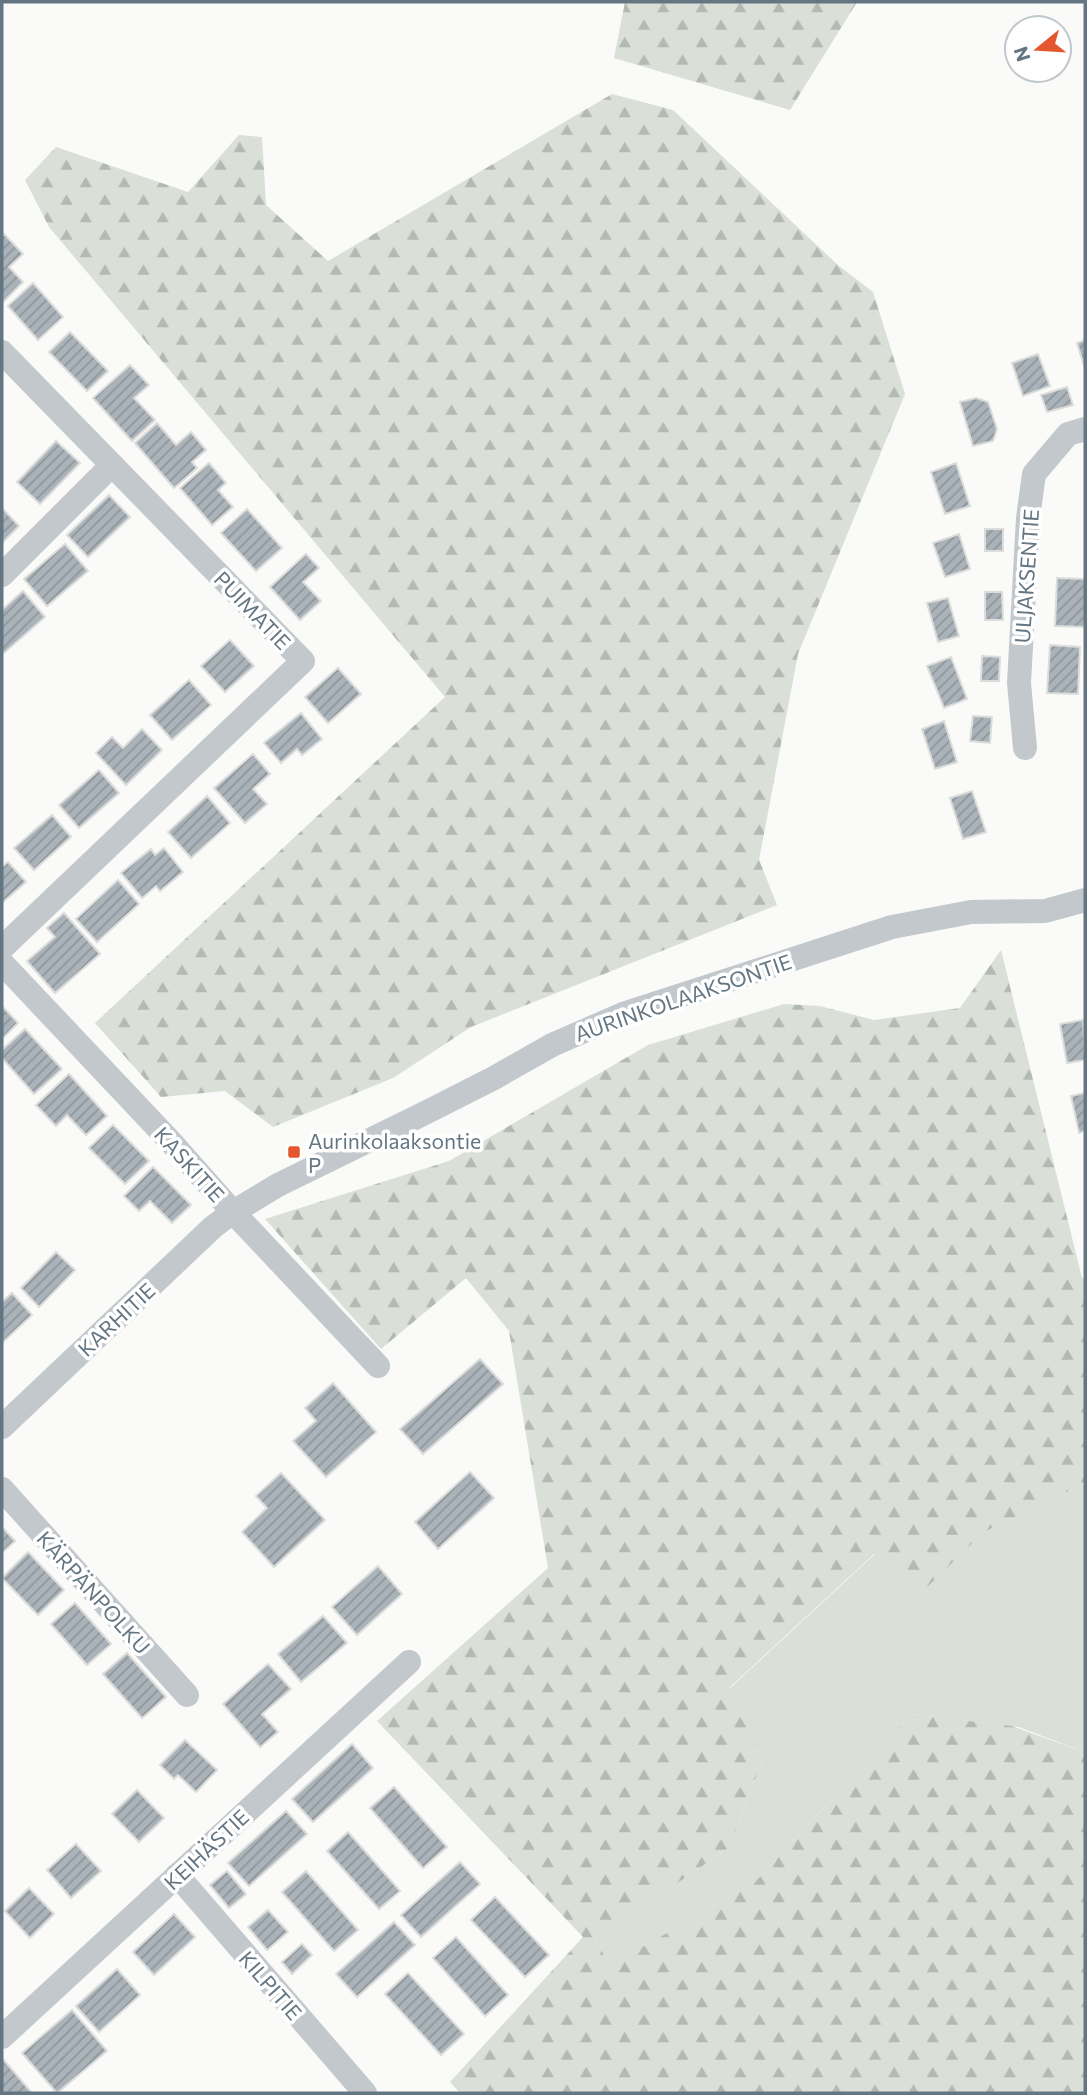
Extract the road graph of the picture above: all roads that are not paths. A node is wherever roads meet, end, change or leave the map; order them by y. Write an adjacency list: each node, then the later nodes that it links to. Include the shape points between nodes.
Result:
1 (2, 352): 3 (street, PUIMATIE)
2 (1085, 429): 5 (street, ULJAKSENTIE, via 1068,434 1034,474 1019,682)
3 (112, 465): 4 (street); 7 (street, PUIMATIE, via 303,662)
4 (2, 575)
5 (1025, 748)
6 (1085, 900): 9 (street, AURINKOLAAKSONTIE, via 1045,911 971,912 892,927 624,1014 552,1045)
7 (2, 948)
8 (2, 963): 9 (street, KASKITIE)
9 (233, 1212): 10 (street, KASKITIE); 11 (street, KARHITIE)
10 (378, 1366)
11 (2, 1427)
12 (2, 1489): 14 (street, KÄRPÄNPOLKU)
13 (410, 1662): 15 (street, KEIHÄSTIE)
14 (187, 1695)
15 (177, 1875): 16 (street, KEIHÄSTIE); 17 (street, KILPITIE)
16 (2, 2037)
17 (365, 2093)

